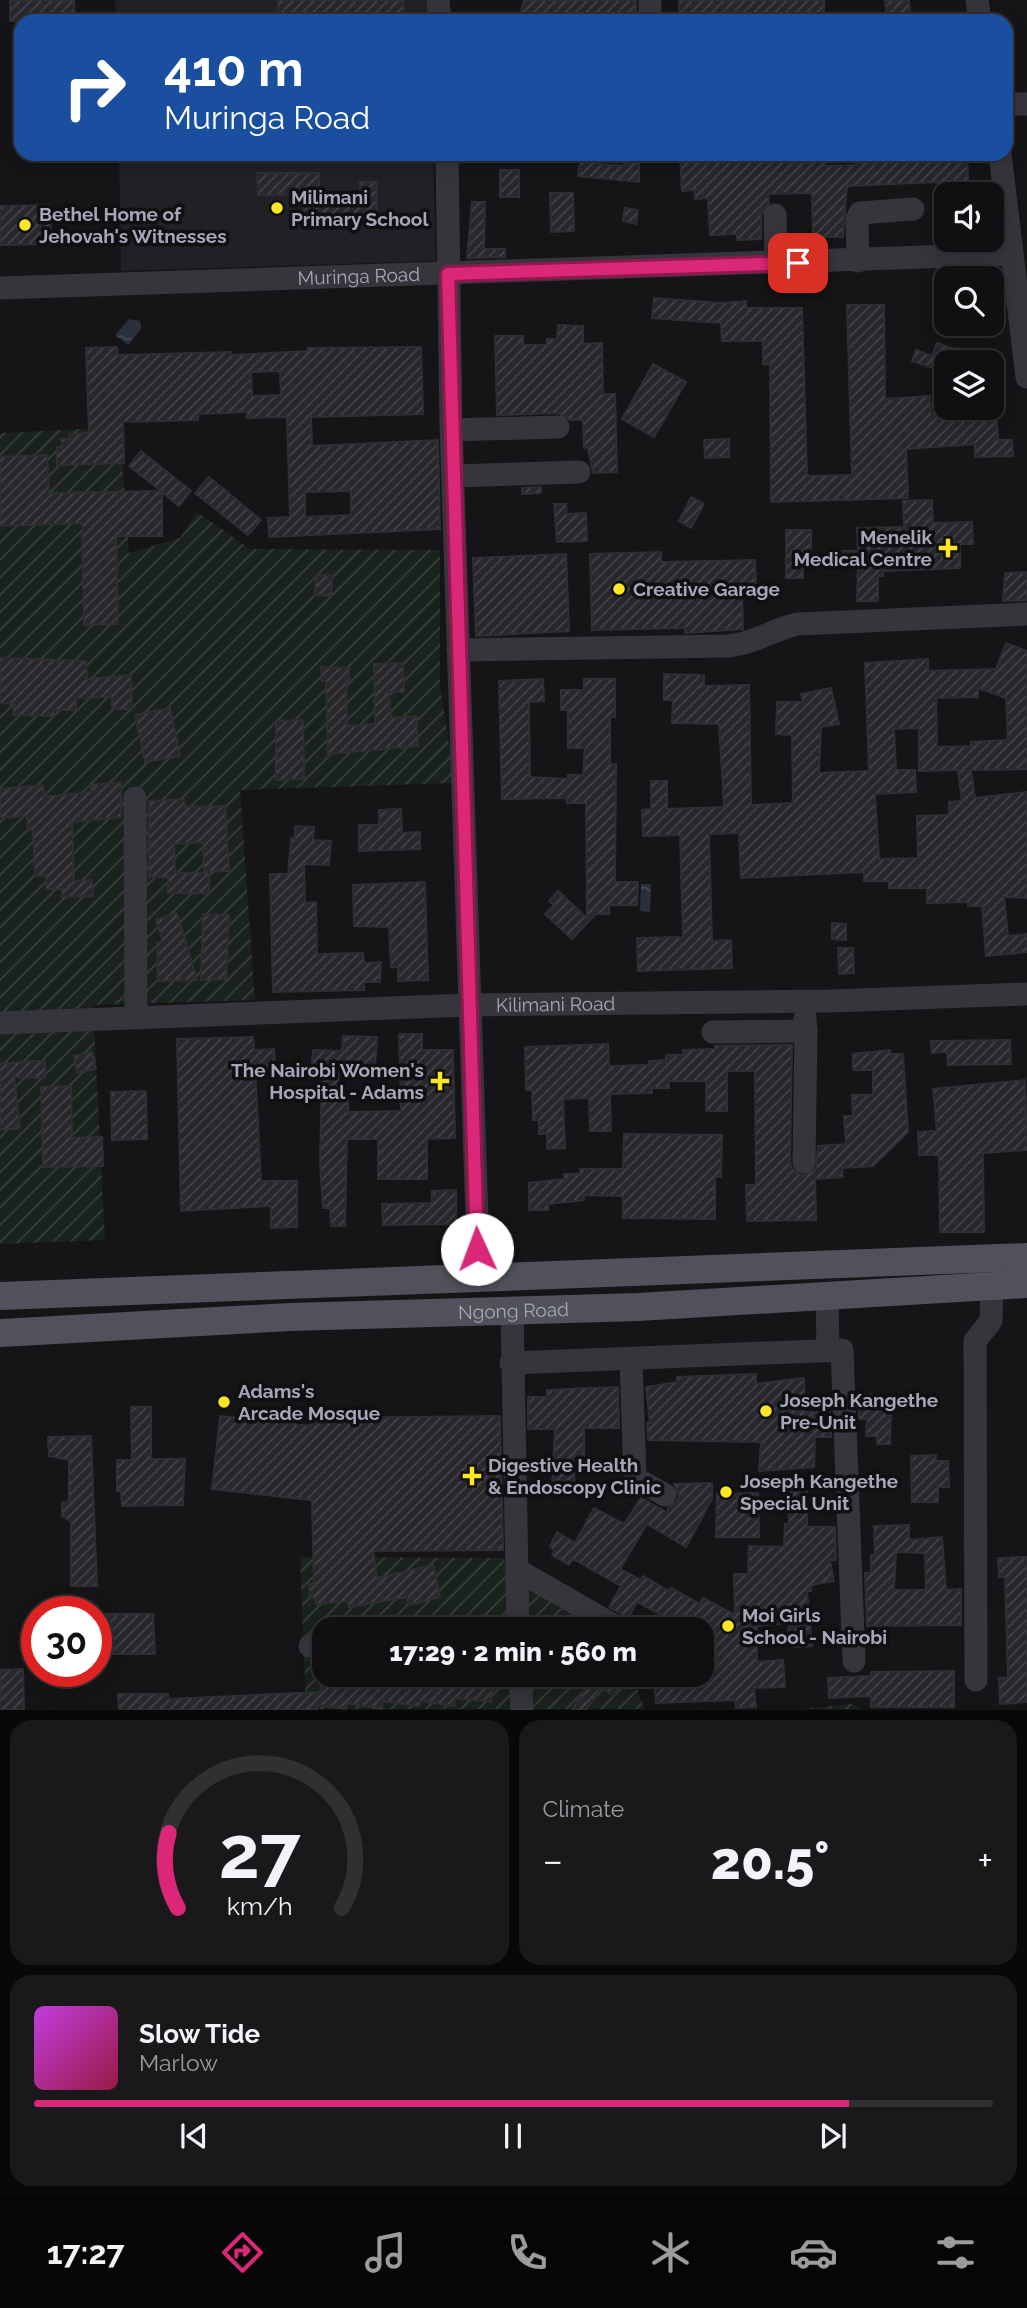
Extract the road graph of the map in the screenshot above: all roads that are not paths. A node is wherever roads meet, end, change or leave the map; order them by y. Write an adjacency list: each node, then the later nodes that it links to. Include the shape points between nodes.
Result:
1 (447, 161): 8 (street)
2 (1001, 161): 5 (street)
3 (913, 209): 6 (street, via 860,214)
4 (775, 215): 7 (street)
5 (1012, 254): 6 (street, Muringa Road); 10 (street)
6 (858, 261): 7 (street, Muringa Road)
7 (776, 263): 8 (street, Muringa Road)
8 (448, 274): 9 (street, Muringa Road); 12 (street)
9 (0, 288)
10 (1027, 377)
11 (558, 427): 12 (street)
12 (452, 430): 14 (street)
13 (579, 472): 14 (street)
14 (453, 476): 16 (street)
15 (1027, 614): 16 (street, via 797,624 748,644 729,646)
16 (458, 650): 20 (street)
17 (135, 798): 21 (street)
18 (1027, 994): 19 (street, Kilimani Road)
19 (805, 1001): 20 (street, Kilimani Road); 23 (street)
20 (468, 1005): 21 (street, Kilimani Road); 27 (street)
21 (136, 1018): 22 (street, Kilimani Road)
22 (0, 1023)
23 (806, 1031): 24 (street); 25 (street)
24 (713, 1032)
25 (804, 1162)
26 (1027, 1257): 27 (main road, Ngong Road)
27 (479, 1280): 31 (main road, Ngong Road)
28 (1027, 1284): 29 (main road, Ngong Road)
29 (992, 1285): 30 (main road, Ngong Road); 42 (street, via 991,1321 975,1341)
30 (828, 1294): 32 (main road, Ngong Road, via 638,1307); 34 (street)
31 (0, 1296)
32 (512, 1309): 33 (main road, Ngong Road); 36 (street)
33 (0, 1333)
34 (828, 1351): 35 (street); 41 (street, via 842,1350)
35 (631, 1361): 36 (street); 37 (street, via 635,1478)
36 (511, 1363): 38 (street)
37 (665, 1495)
38 (519, 1571): 39 (street); 40 (street)
39 (518, 1617)
40 (600, 1617)
41 (854, 1661)
42 (976, 1680)
43 (521, 1687): 44 (street)
44 (522, 1710)

